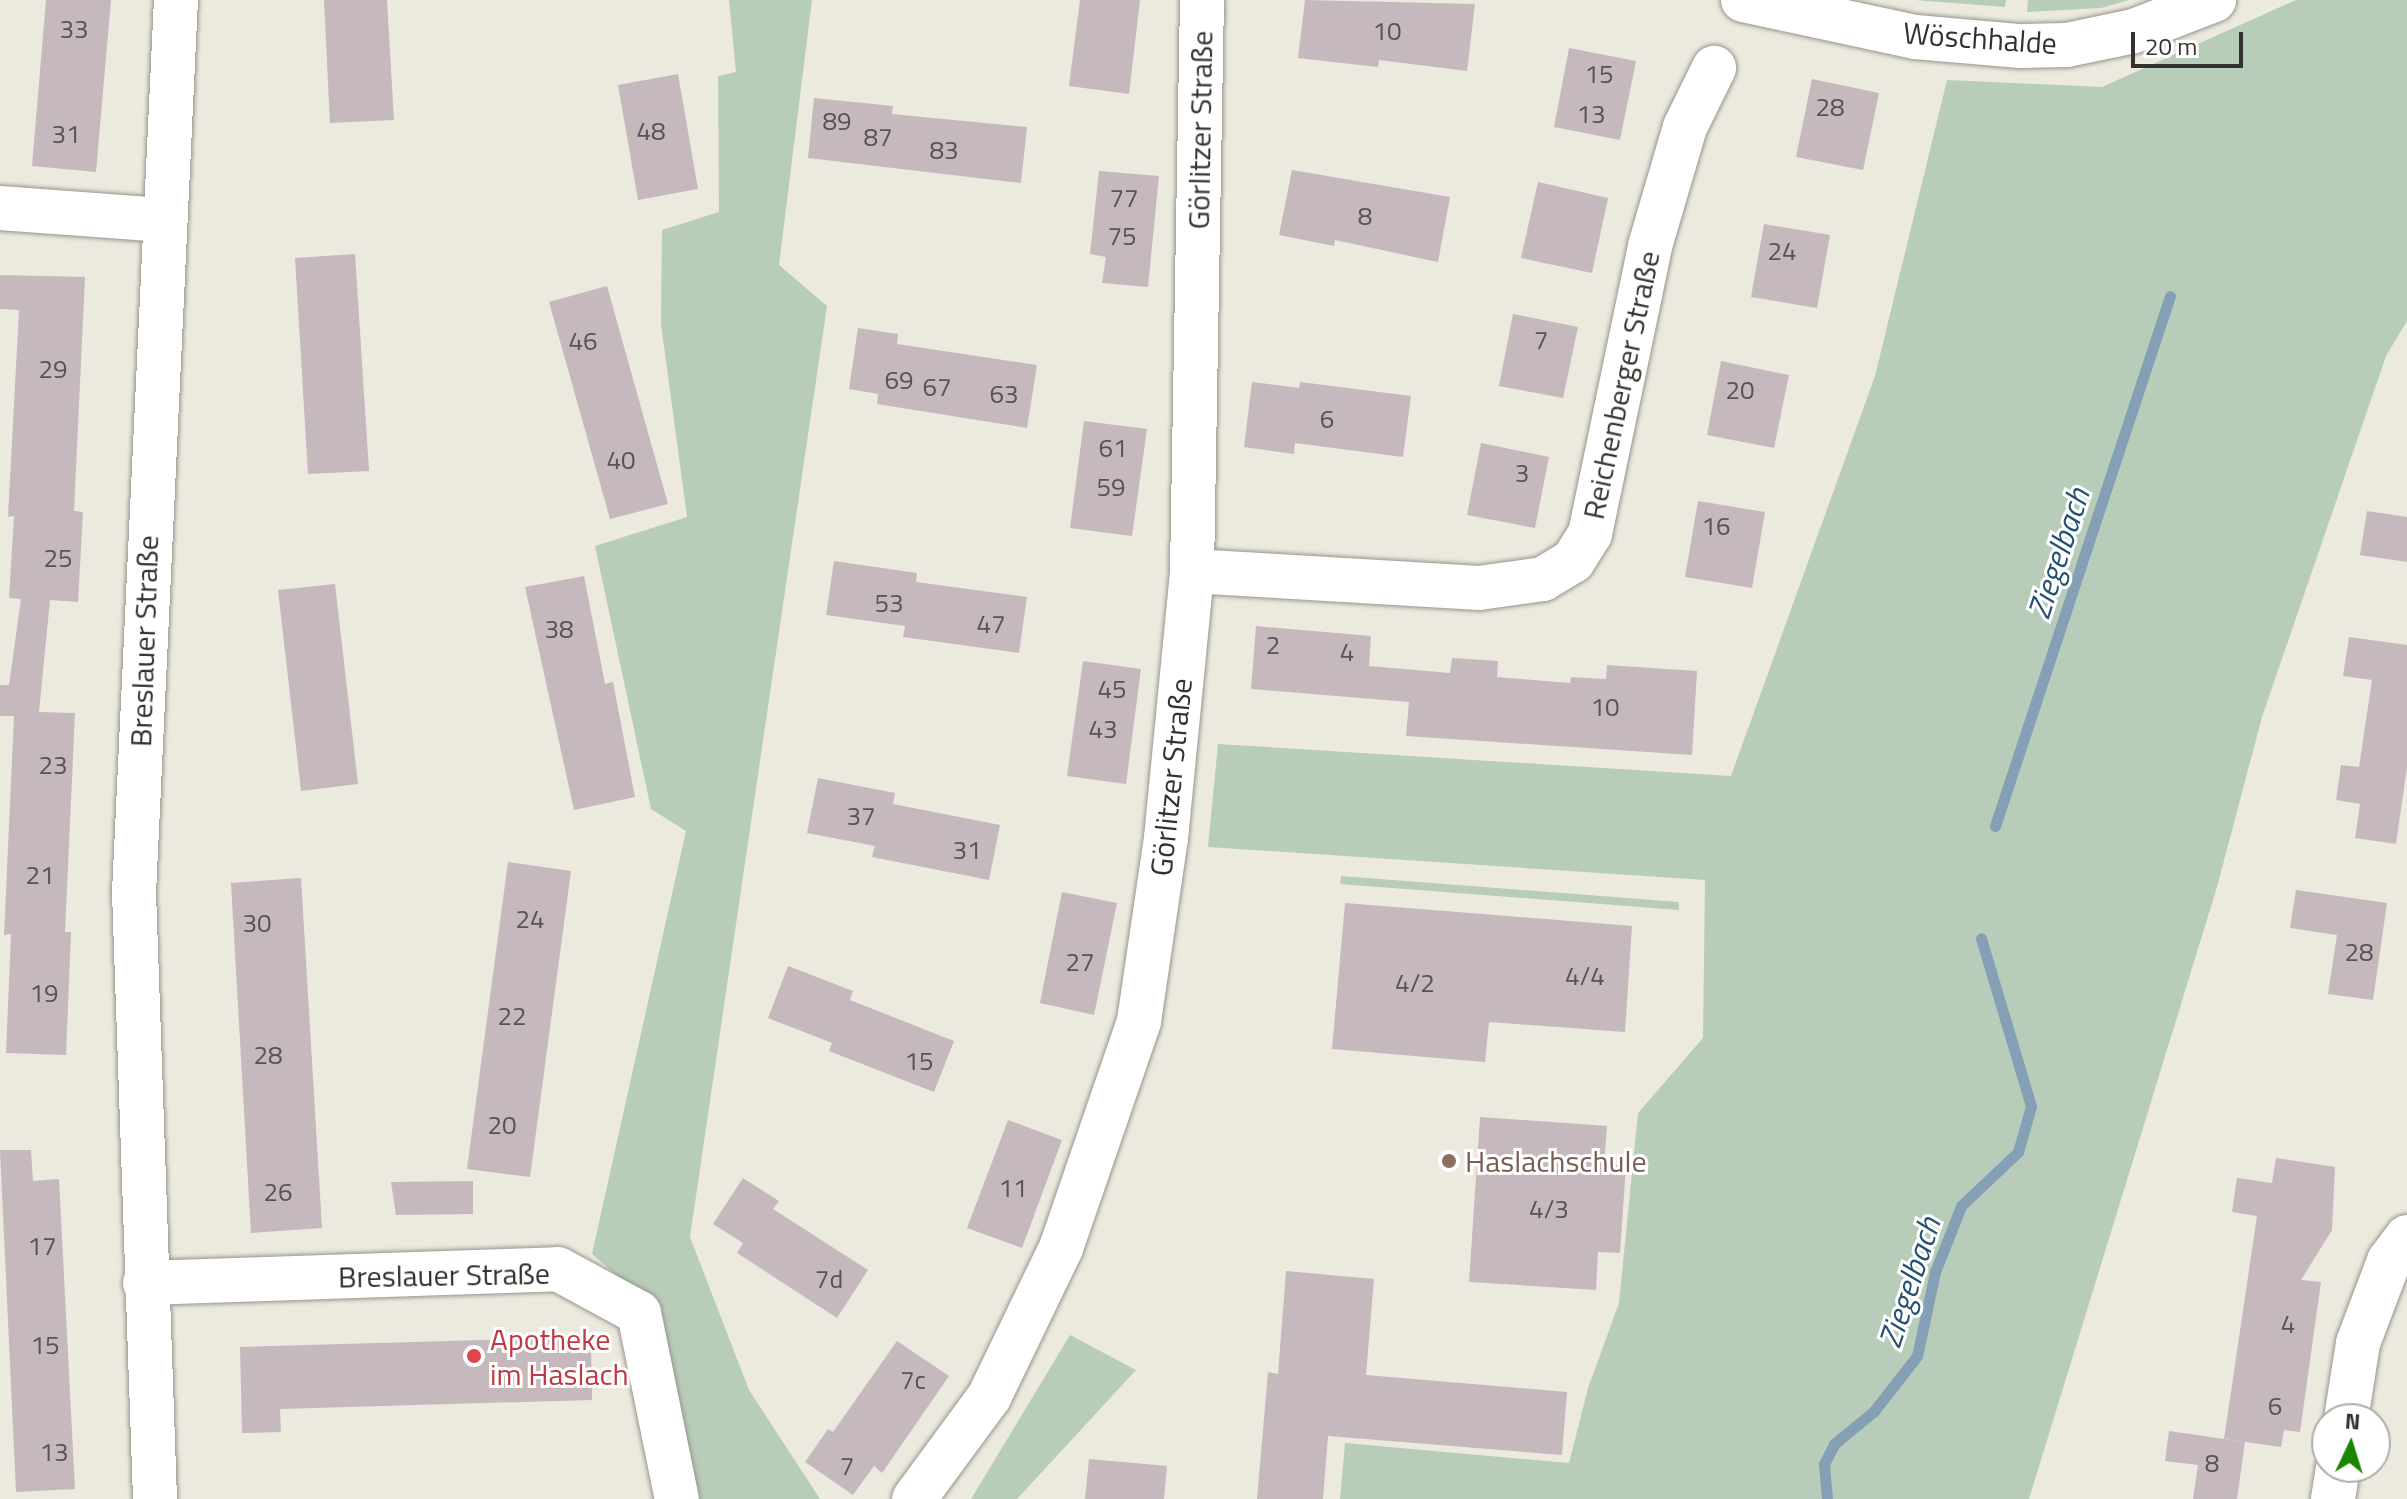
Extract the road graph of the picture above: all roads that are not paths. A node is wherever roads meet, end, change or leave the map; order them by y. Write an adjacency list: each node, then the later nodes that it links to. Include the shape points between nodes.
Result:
1 (176, 0): 7 (street, Breslauer Straße)
2 (1202, 0): 8 (street, Görlitzer Straße)
3 (1743, 0): 4 (street, Wöschhalde, via 1915,37 2021,46 2067,45 2134,31)
4 (2214, 0)
5 (1714, 68): 8 (street, Reichenberger Straße, via 1685,127 1650,246 1590,534 1573,561 1543,579 1479,588)
6 (0, 208): 7 (street)
7 (164, 220): 10 (street, Breslauer Straße, via 134,893)
8 (1192, 571): 14 (street, Görlitzer Straße, via 1166,838 1139,1021 1122,1082 1061,1248 989,1397)
9 (2407, 1237): 11 (street, via 2389,1261 2358,1343)
10 (145, 1283): 12 (street, Breslauer Straße); 13 (street, Breslauer Straße, via 558,1269 639,1313)
11 (2349, 1403)
12 (155, 1499)
13 (677, 1499)
14 (914, 1499)

